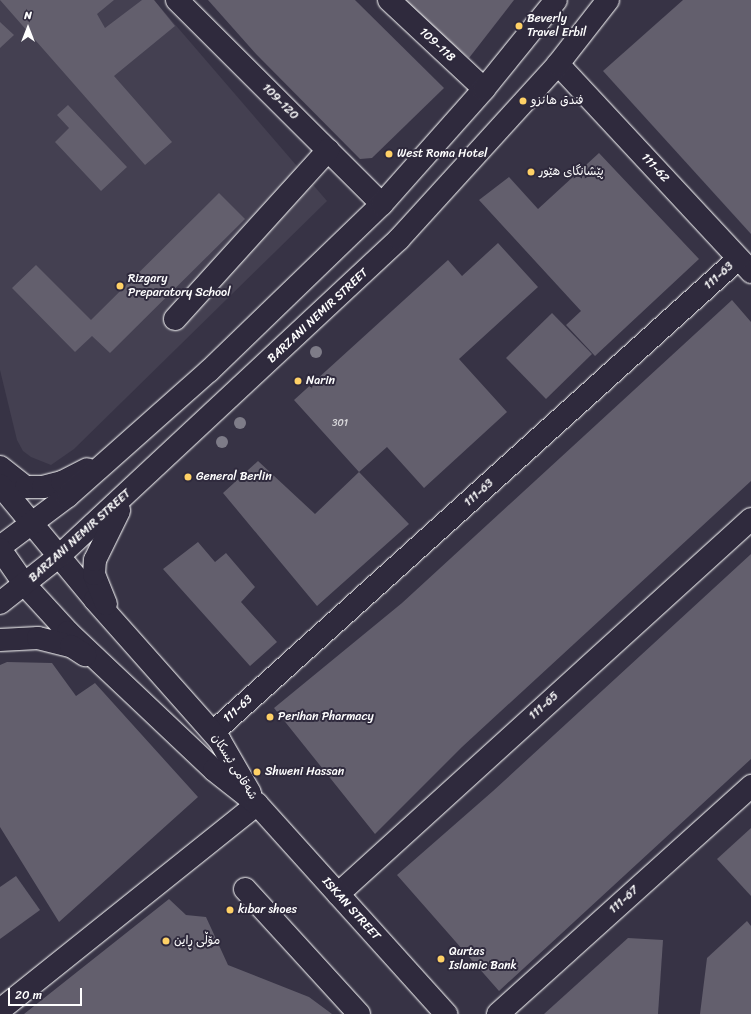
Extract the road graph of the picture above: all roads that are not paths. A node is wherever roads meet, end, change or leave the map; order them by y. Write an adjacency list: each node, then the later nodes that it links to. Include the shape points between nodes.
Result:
1 (177, 0): 7 (main road, 109-120)
2 (389, 0): 6 (main road, 109-118)
3 (556, 0): 6 (main road)
4 (608, 0): 5 (main road, BARZANI NEMIR STREET)
5 (558, 64): 9 (main road, 111-62); 14 (main road, BARZANI NEMIR STREET, via 399,239)
6 (484, 89): 8 (main road)
7 (328, 150): 8 (main road, 109-120); 10 (main road)
8 (382, 204): 11 (main road, via 209,371)
9 (745, 266): 24 (main road, 111-63)
10 (175, 319)
11 (128, 442): 12 (main road, via 87,470 62,482 43,486 26,486); 16 (main road, via 68,496)
12 (0, 467)
13 (0, 485): 16 (main road, شەقامی ئیسکان, via 14,505)
14 (130, 492): 18 (main road, BARZANI NEMIR STREET); 22 (main road, via 104,536 95,560 94,574 103,599)
15 (751, 519): 28 (main road, 111-65)
16 (32, 523): 17 (main road); 18 (main road, شەقامی ئیسکان)
17 (0, 548): 19 (main road, شەقامی ئیسکان)
18 (53, 551): 19 (main road, BARZANI NEMIR STREET); 22 (main road, شەقامی ئیسکان)
19 (25, 585): 20 (main road, BARZANI NEMIR STREET); 23 (main road, شەقامی ئیسکان)
20 (0, 603)
21 (0, 640): 23 (main road, via 38,638 71,646)
22 (137, 644): 26 (main road, شەقامی ئیسکان, via 220,741)
23 (103, 665): 26 (main road, شەقامی ئیسکان, via 214,770)
24 (219, 727)
25 (751, 786): 32 (main road, 111-67)
26 (257, 804): 28 (main road, ISKAN STREET); 29 (main road)
27 (245, 889): 30 (main road)
28 (338, 894): 31 (main road, ISKAN STREET)
29 (0, 1010)
30 (359, 1014)
31 (444, 1014)
32 (498, 1014)

